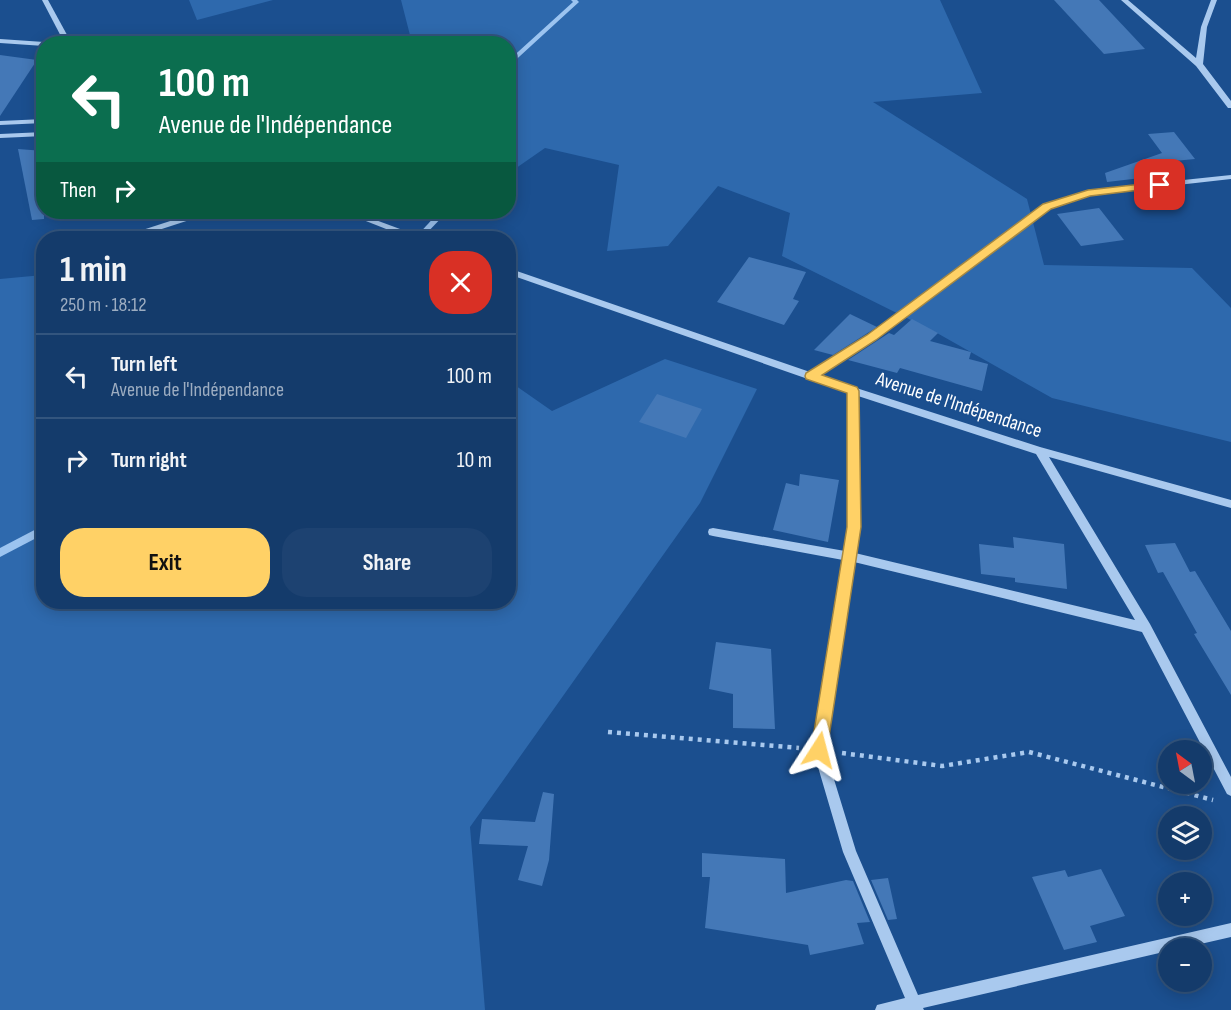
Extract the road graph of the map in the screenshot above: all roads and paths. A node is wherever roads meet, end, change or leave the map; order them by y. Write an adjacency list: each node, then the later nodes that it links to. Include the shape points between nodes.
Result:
1 (45, 0): 4 (street)
2 (1124, 0): 7 (street)
3 (1214, 0): 7 (street, via 1204,27)
4 (65, 36)
5 (0, 40): 6 (street)
6 (36, 44)
7 (1199, 64): 8 (street)
8 (1231, 106)
9 (36, 121): 10 (street)
10 (0, 123)
11 (36, 134): 12 (street)
12 (0, 136)
13 (1231, 177): 19 (street, via 1088,193 1047,207 872,338)
14 (184, 219): 16 (street)
15 (365, 219): 17 (street)
16 (148, 231)
17 (396, 231)
18 (516, 274): 19 (street, Avenue de l'Indépendance)
19 (811, 376): 20 (street, Avenue de l'Indépendance)
20 (853, 391): 21 (street, Avenue de l'Indépendance); 24 (street, via 854,527)
21 (1040, 451): 22 (street, Avenue de l'Indépendance); 25 (street)
22 (1231, 504)
23 (713, 532): 24 (street)
24 (849, 556): 25 (street); 27 (street)
25 (1146, 628): 28 (street)
26 (608, 732): 27 (path)
27 (819, 750): 29 (path, via 942,766 1029,752); 31 (street, via 850,852)
28 (1231, 790)
29 (1220, 802)
30 (1231, 930): 31 (street)
31 (915, 1006): 32 (street)
32 (882, 1010)

